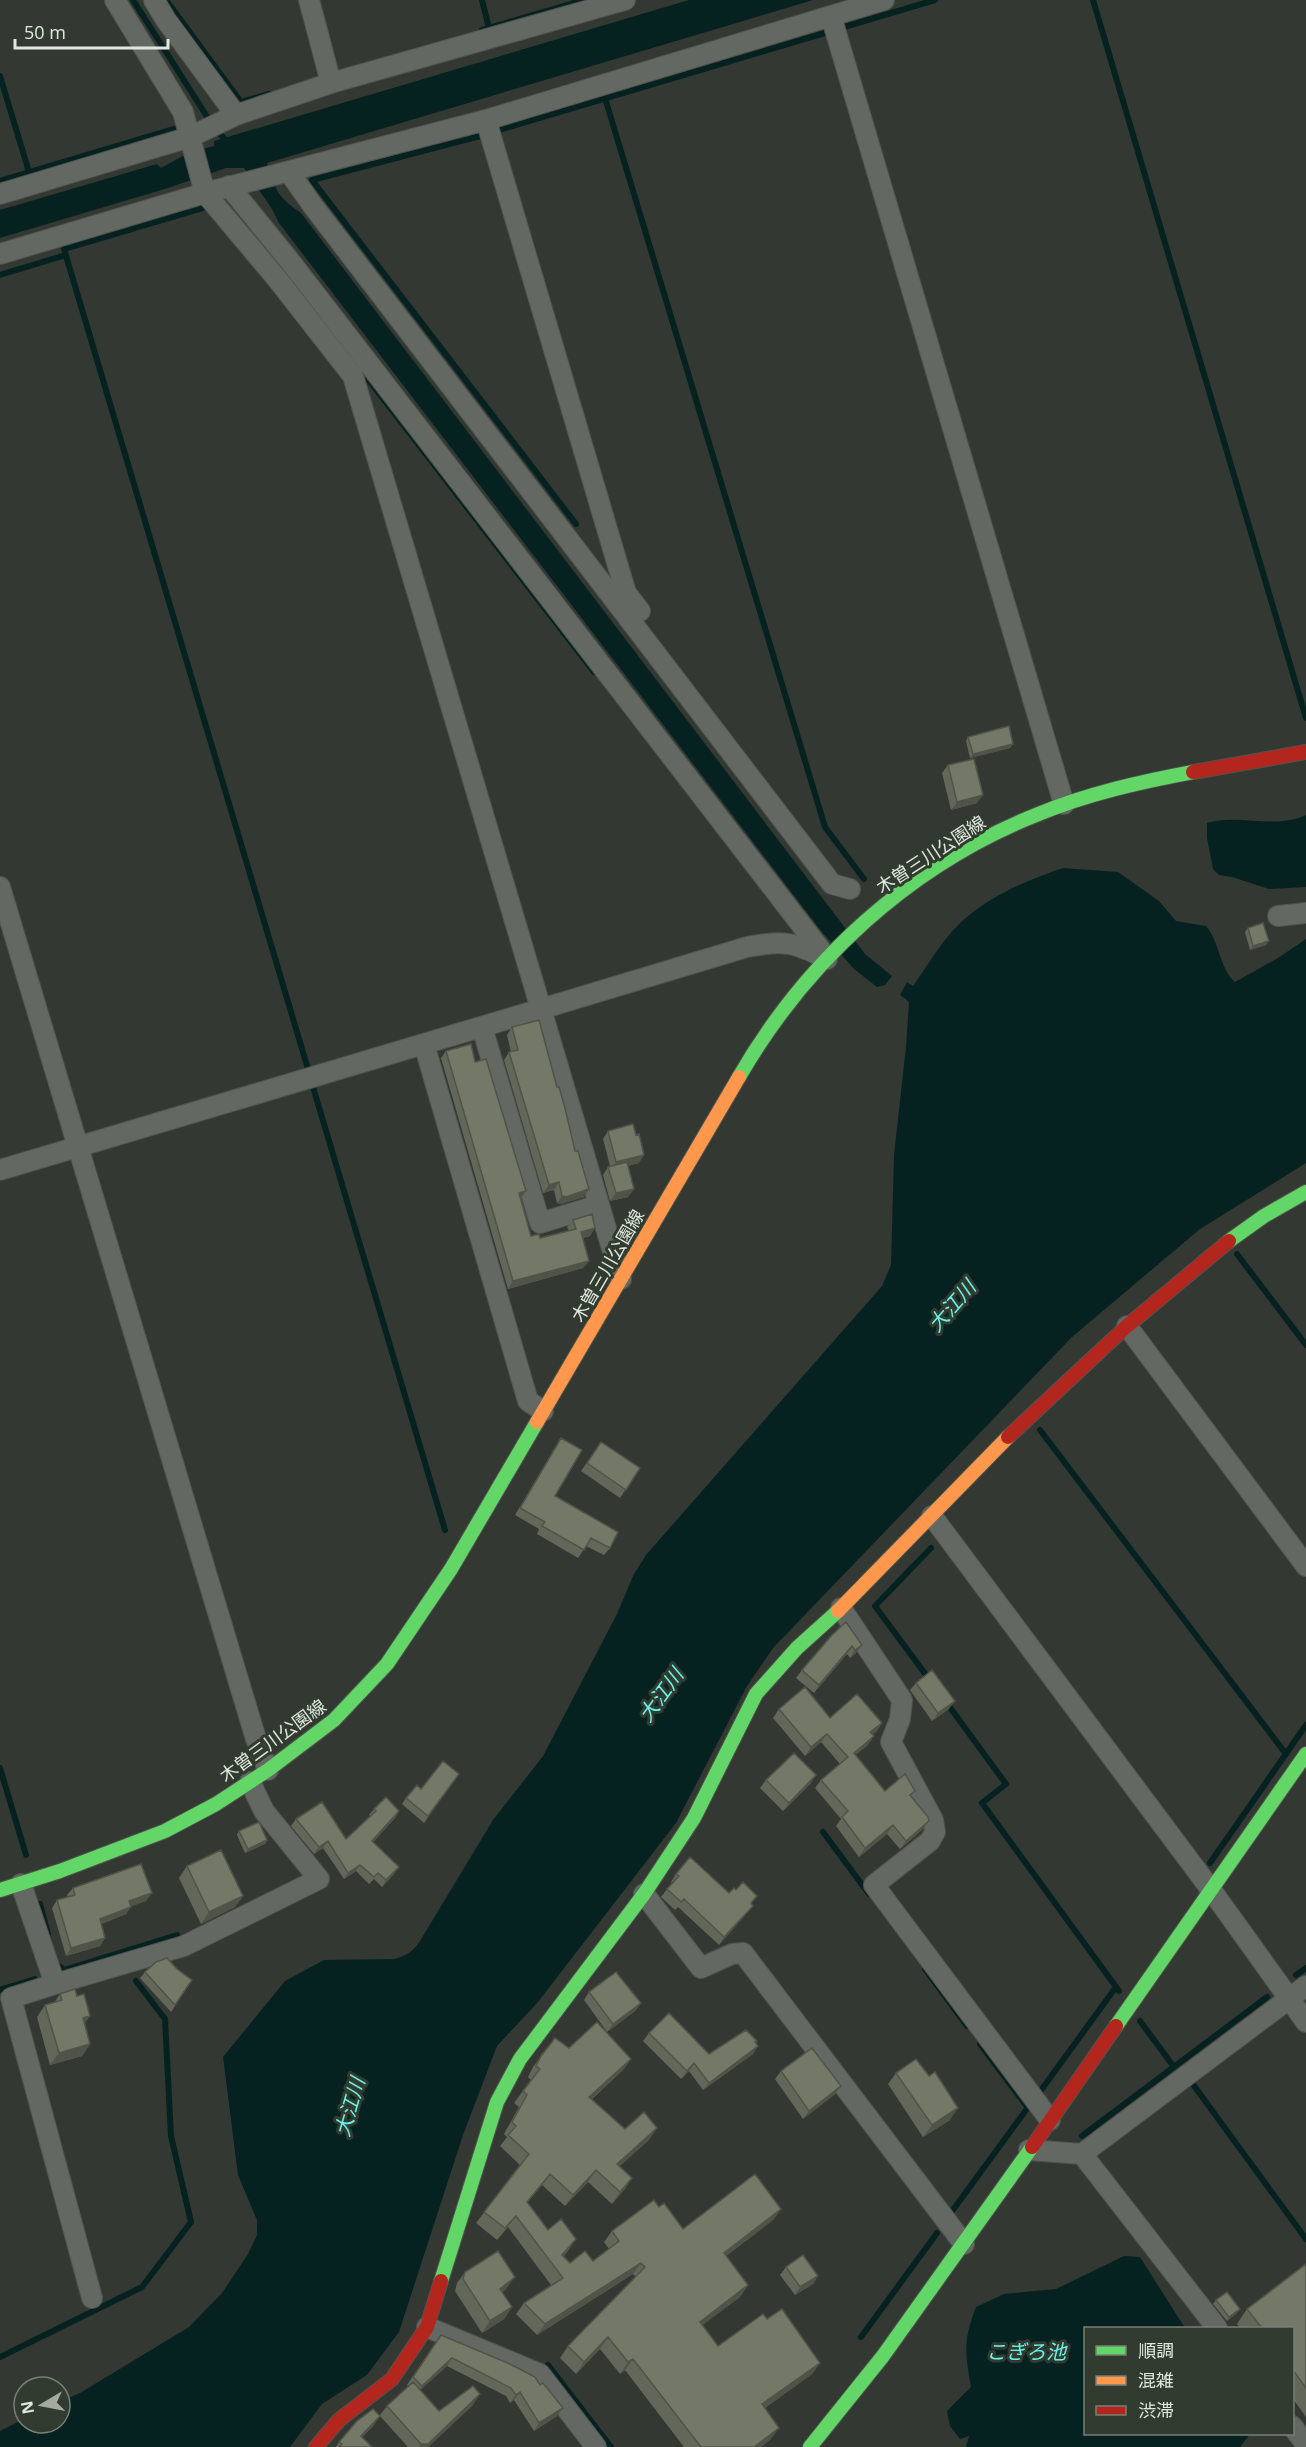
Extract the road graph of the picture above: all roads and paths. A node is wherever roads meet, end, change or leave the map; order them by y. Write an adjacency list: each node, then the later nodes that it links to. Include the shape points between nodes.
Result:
1 (115, 0): 10 (street)
2 (154, 0): 8 (street)
3 (309, 0): 7 (street)
4 (625, 0): 7 (street)
5 (884, 0): 6 (street)
6 (831, 16): 9 (street); 17 (street)
7 (331, 83): 8 (street)
8 (231, 117): 10 (street)
9 (486, 120): 11 (street); 19 (street, via 626,593)
10 (194, 137): 13 (street); 14 (street)
11 (284, 174): 12 (street); 19 (street, via 313,206 832,884)
12 (232, 186): 13 (street); 23 (street)
13 (204, 187): 15 (street); 24 (street, via 353,376)
14 (0, 194)
15 (0, 254)
16 (1306, 752): 17 (street, 木曽三川公園線, via 1141,782)
17 (1064, 804): 22 (street, 木曽三川公園線, via 1010,826 960,853 905,889)
18 (0, 886): 27 (street)
19 (850, 889): 22 (street)
20 (1306, 913): 21 (street)
21 (1278, 916)
22 (864, 923): 23 (street, 木曽三川公園線)
23 (830, 956): 24 (street, via 798,944 773,942); 31 (street, 木曽三川公園線, via 762,1038)
24 (541, 1009): 25 (street); 30 (street)
25 (482, 1027): 26 (street); 30 (street, via 540,1223)
26 (423, 1044): 27 (street); 33 (street, via 528,1401)
27 (77, 1147): 28 (street); 38 (street)
28 (0, 1170)
29 (1306, 1192): 32 (street, via 1216,1250)
30 (599, 1205): 31 (street)
31 (621, 1279): 33 (street, 木曽三川公園線)
32 (1127, 1326): 34 (street, via 1031,1413); 35 (street)
33 (543, 1411): 38 (street, 木曽三川公園線, via 451,1569 387,1664 334,1720)
34 (932, 1515): 36 (street); 42 (street)
35 (1306, 1566)
36 (841, 1608): 43 (street, via 797,1648 756,1694 693,1818); 48 (street, via 902,1700 891,1742 933,1820 935,1832 930,1841 874,1885)
37 (1306, 1754): 42 (street)
38 (268, 1770): 39 (street, 木曽三川公園線)
39 (250, 1782): 40 (street, 木曽三川公園線, via 165,1832); 44 (street, via 264,1811 319,1879 184,1946)
40 (21, 1884): 41 (street, 木曽三川公園線); 44 (street)
41 (0, 1890)
42 (1212, 1891): 46 (street); 48 (street)
43 (644, 1894): 51 (street, via 701,1968 743,1953); 53 (street, via 520,2059 497,2102)
44 (55, 1984): 52 (street, via 11,1998)
45 (1306, 1986): 46 (street)
46 (1288, 1999): 47 (street); 50 (street)
47 (1306, 2022)
48 (1050, 2120): 49 (street)
49 (1029, 2150): 50 (street); 51 (street)
50 (1082, 2154): 54 (street)
51 (964, 2244): 59 (street, via 883,2356)
52 (92, 2298)
53 (427, 2327): 57 (street, via 392,2379 339,2420); 58 (street, via 540,2374)
54 (1216, 2327)
55 (1294, 2427): 56 (street)
56 (1306, 2444)
57 (316, 2447)
58 (596, 2447)
59 (810, 2447)

